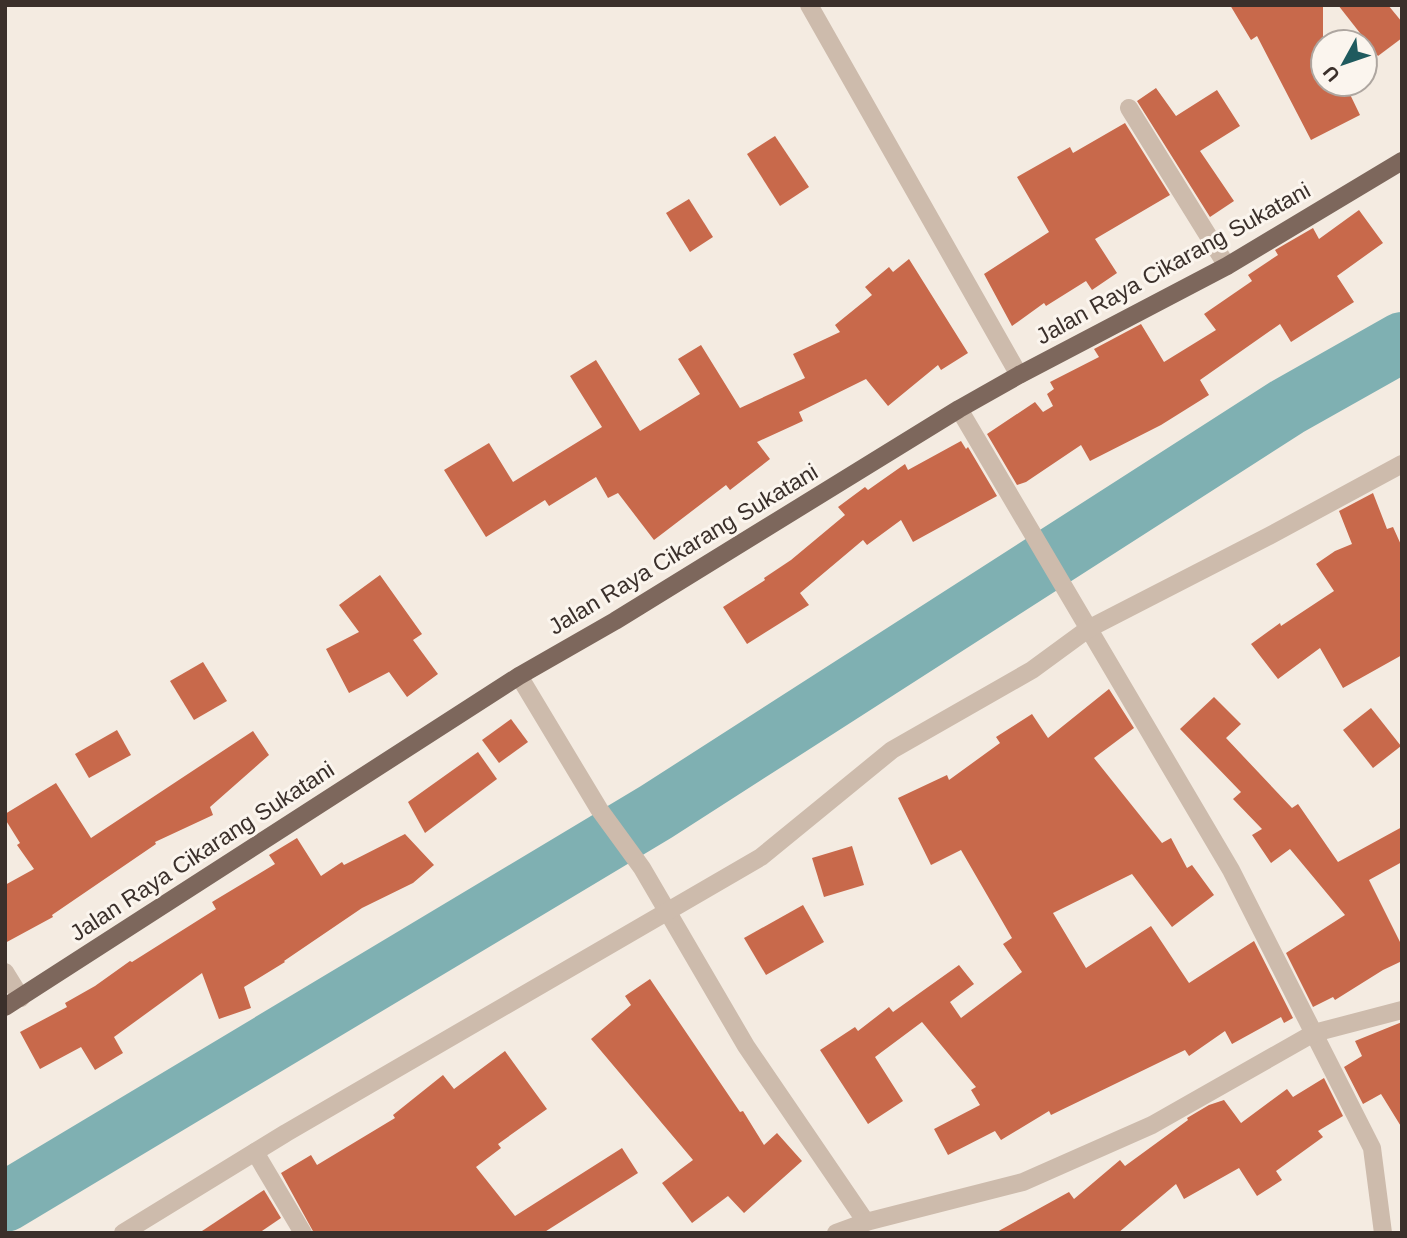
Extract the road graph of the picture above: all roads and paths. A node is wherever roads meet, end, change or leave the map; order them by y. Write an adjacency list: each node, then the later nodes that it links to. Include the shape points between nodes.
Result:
1 (809, 5): 5 (street)
2 (1129, 108): 4 (street)
3 (1402, 161): 4 (main road, Jalan Raya Cikarang Sukatani)
4 (1227, 266): 5 (main road, Jalan Raya Cikarang Sukatani)
5 (1019, 375): 6 (main road, Jalan Raya Cikarang Sukatani)
6 (959, 409): 8 (street); 9 (main road, Jalan Raya Cikarang Sukatani)
7 (1402, 464): 8 (street)
8 (1085, 624): 10 (street, via 1032,670 892,750 761,857); 15 (street, via 1231,870)
9 (519, 676): 10 (street); 12 (main road, Jalan Raya Cikarang Sukatani)
10 (667, 911): 16 (street); 17 (street, via 746,1046)
11 (5, 972): 12 (street)
12 (21, 998): 13 (main road, Jalan Raya Cikarang Sukatani)
13 (5, 1007)
14 (1402, 1010): 15 (street)
15 (1314, 1033): 17 (street, via 1152,1125 1023,1182); 21 (street, via 1372,1148)
16 (255, 1152): 18 (street); 19 (street)
17 (866, 1222): 20 (street)
18 (122, 1233)
19 (303, 1233)
20 (836, 1233)
21 (1383, 1233)

